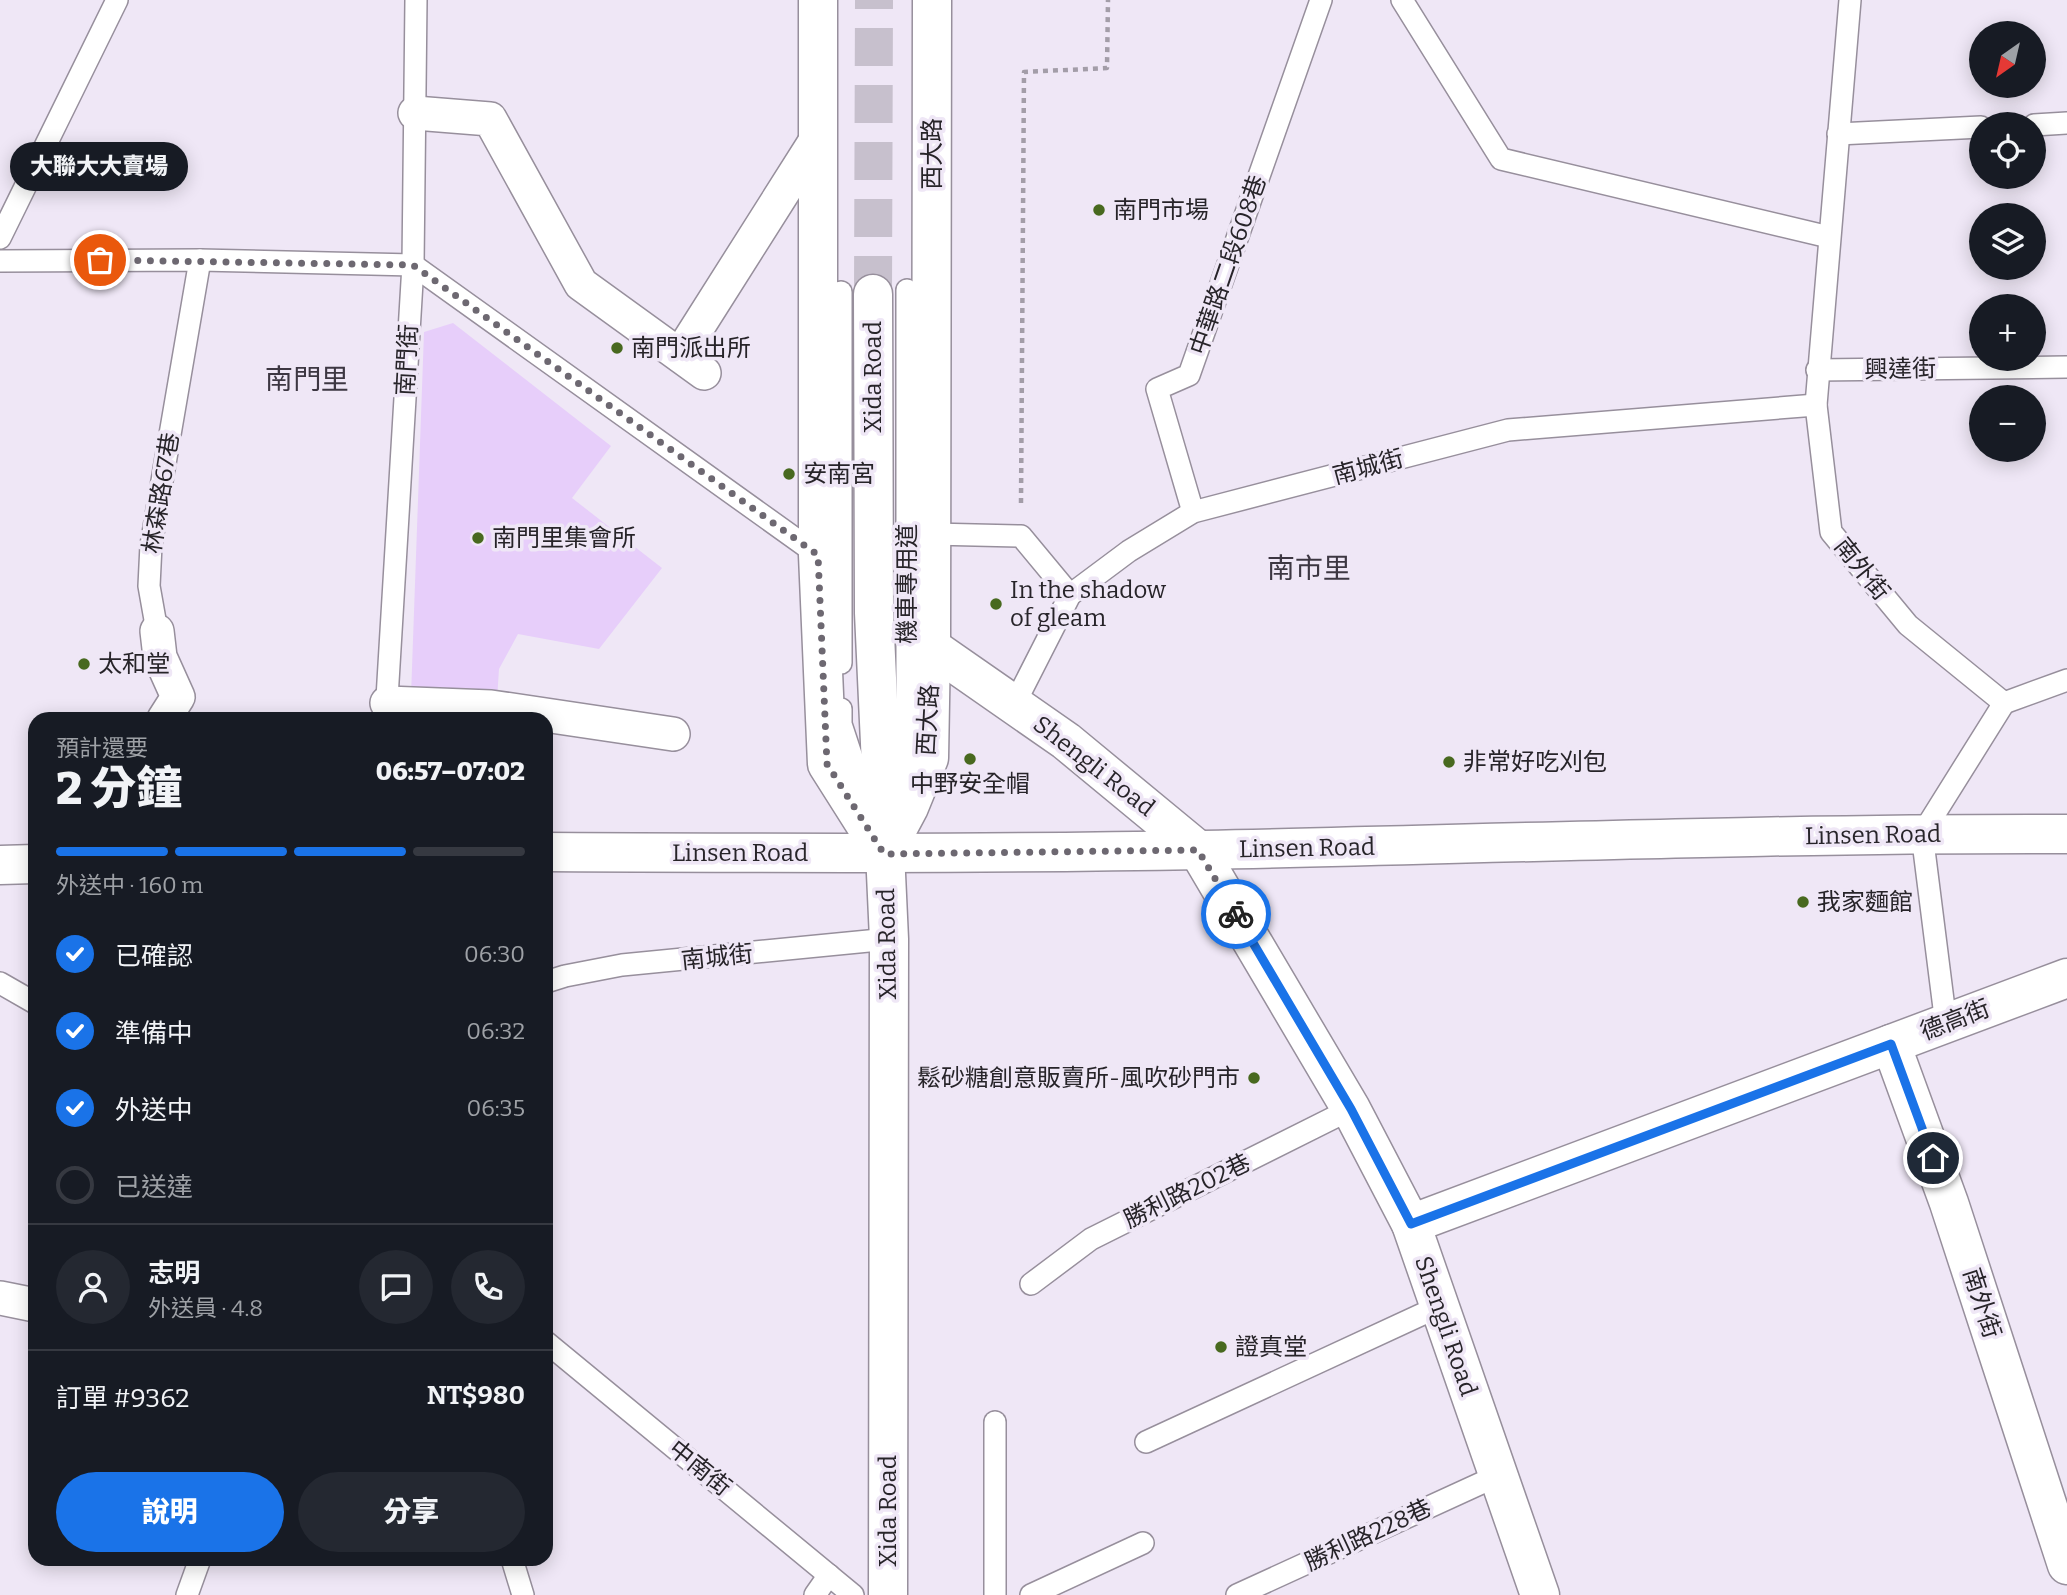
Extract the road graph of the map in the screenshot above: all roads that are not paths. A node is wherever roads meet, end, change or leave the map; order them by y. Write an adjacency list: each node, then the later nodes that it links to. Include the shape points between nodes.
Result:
1 (117, 0): 15 (lane)
2 (416, 0): 8 (lane, 南門街)
3 (818, 0): 13 (street)
4 (932, 0): 24 (street, 西大路)
5 (1321, 0): 23 (lane, 中華路二段608巷, via 1189,375 1157,389)
6 (1402, 0): 14 (lane, via 1501,159)
7 (1850, 0): 12 (lane, 南外街)
8 (415, 113): 13 (street, via 490,119 581,284 692,364); 18 (lane, 南門街)
9 (2067, 123): 10 (lane)
10 (2046, 124)
11 (1969, 128): 12 (lane)
12 (1838, 134): 14 (lane, 南外街)
13 (818, 136): 25 (street)
14 (1829, 237): 21 (lane, 南外街)
15 (0, 238)
16 (200, 260): 17 (lane); 18 (lane); 27 (lane, 林森路67巷, via 151,545 149,586)
17 (0, 261)
18 (413, 265): 25 (lane); 32 (lane, 南門街)
19 (874, 292): 41 (street, Xida Road, via 874,613)
20 (2067, 367): 21 (lane, 興達街)
21 (1817, 370): 22 (lane, 南外街)
22 (1816, 405): 23 (lane, 南城街, via 1508,430); 30 (lane, 南外街, via 1831,532 1908,625)
23 (1194, 512): 26 (lane, 南城街, via 1129,551)
24 (932, 534): 26 (lane, via 1021,536); 28 (street, 西大路)
25 (818, 555): 41 (street, via 827,764)
26 (1070, 595): 31 (lane, 南城街)
27 (156, 631): 33 (street, 林森路67巷, via 160,657 178,697)
28 (931, 648): 31 (street, Shengli Road); 41 (street, 西大路, via 929,758)
29 (2067, 680): 30 (lane)
30 (2004, 704): 37 (lane)
31 (1014, 705): 39 (street, Shengli Road, via 1066,741)
32 (386, 711): 34 (street, via 491,707)
33 (168, 712)
34 (525, 712)
35 (553, 716): 36 (street)
36 (673, 734)
37 (1922, 834): 38 (street, Linsen Road); 39 (street, Linsen Road); 49 (lane)
38 (2067, 834)
39 (1198, 850): 41 (street, Linsen Road); 51 (street, Shengli Road)
40 (553, 852): 41 (street, Linsen Road)
41 (884, 854): 44 (street, Xida Road)
42 (28, 864): 43 (street)
43 (0, 865)
44 (889, 939): 46 (lane, 南城街, via 622,965); 70 (street, Xida Road)
45 (2067, 978): 49 (street, 德高街)
46 (553, 980)
47 (0, 983): 48 (lane)
48 (28, 999)
49 (1945, 1024): 50 (street, 德高街)
50 (1891, 1044): 52 (street, 德高街); 62 (street, 南外街, via 1949,1203)
51 (1351, 1109): 52 (street, Shengli Road); 53 (lane, 勝利路202巷, via 1091,1238)
52 (1411, 1224): 56 (street, Shengli Road)
53 (1031, 1284)
54 (0, 1297): 55 (street)
55 (28, 1303)
56 (1440, 1306): 59 (lane); 60 (street, Shengli Road)
57 (553, 1348): 65 (lane, 中南街)
58 (995, 1422): 71 (lane)
59 (1146, 1442)
60 (1499, 1475): 73 (lane, 勝利路228巷); 74 (street, Shengli Road)
61 (1143, 1543): 72 (lane)
62 (2067, 1565)
63 (197, 1566): 66 (lane)
64 (514, 1566): 67 (lane)
65 (829, 1575): 68 (lane); 69 (lane, 中南街)
66 (187, 1595)
67 (523, 1595)
68 (815, 1595)
69 (853, 1595)
70 (888, 1595)
71 (995, 1595)
72 (1031, 1595)
73 (1237, 1595)
74 (1540, 1595)

